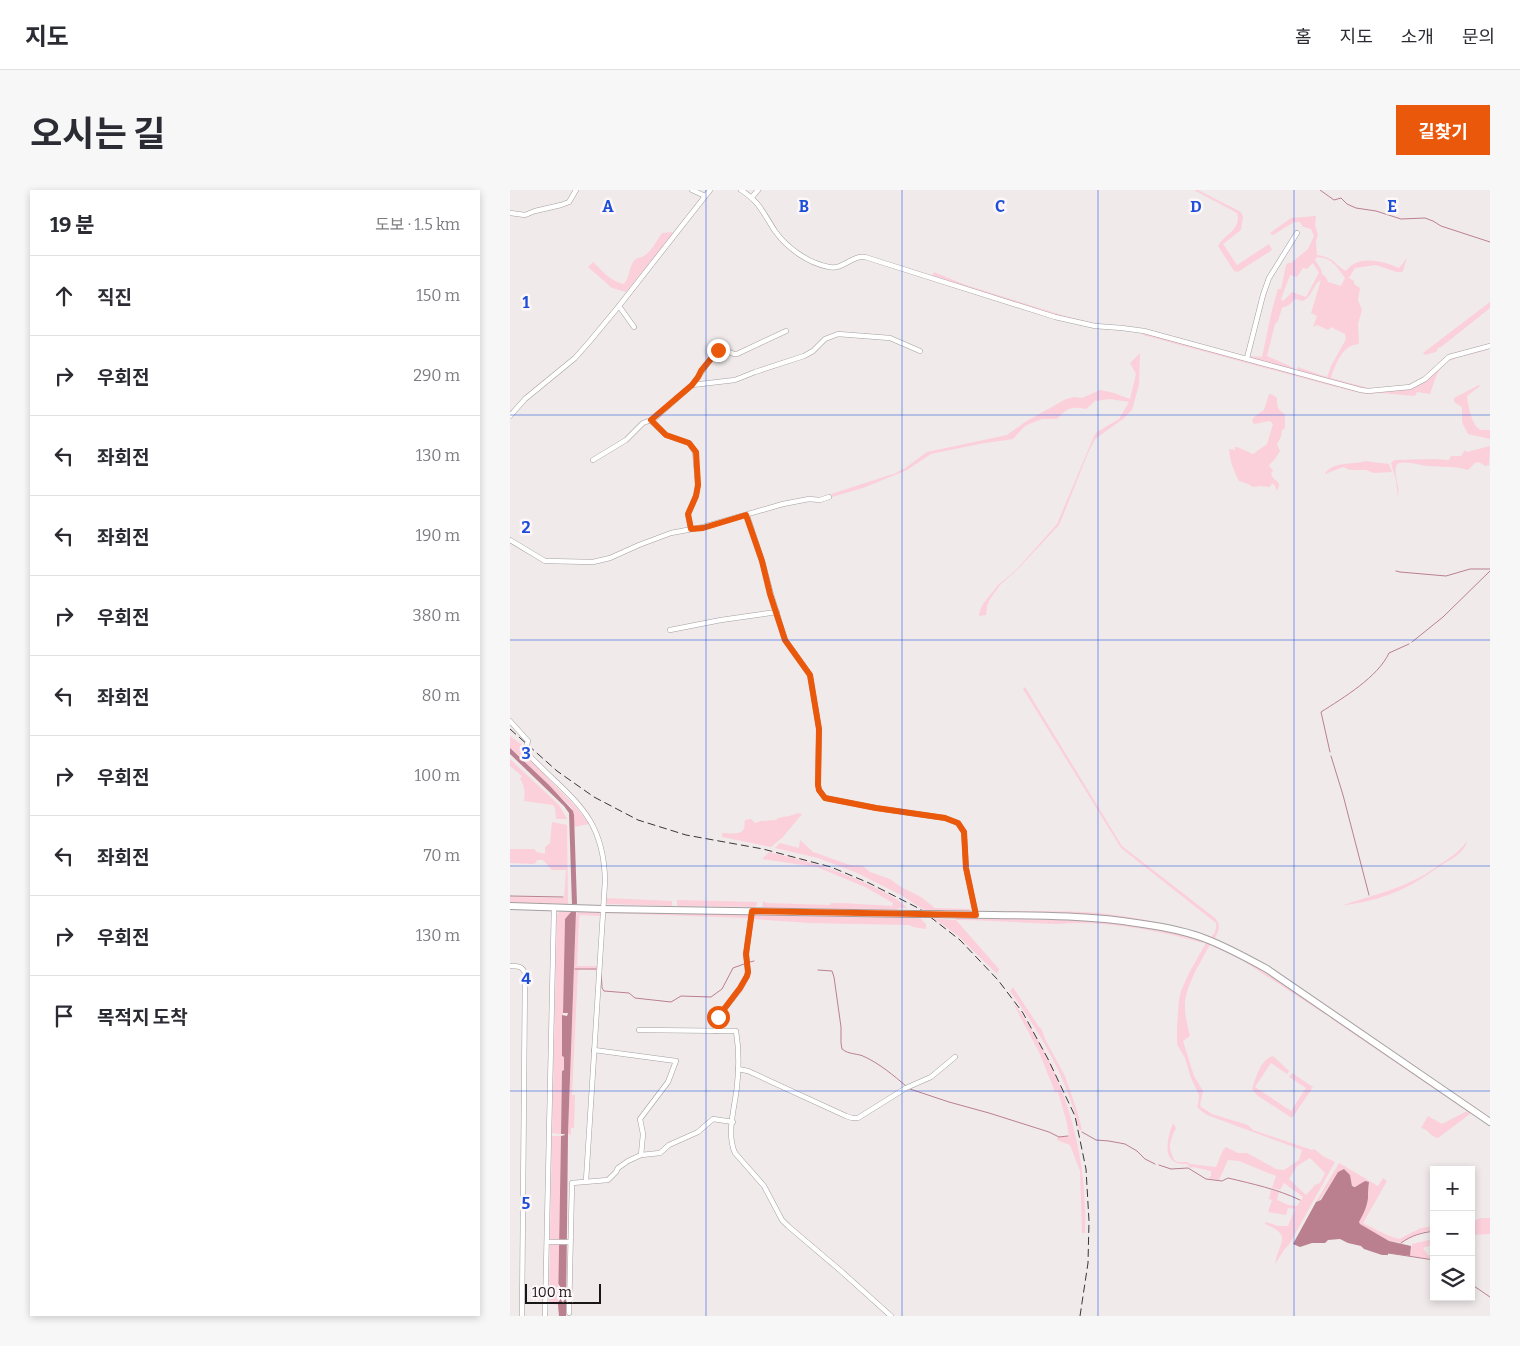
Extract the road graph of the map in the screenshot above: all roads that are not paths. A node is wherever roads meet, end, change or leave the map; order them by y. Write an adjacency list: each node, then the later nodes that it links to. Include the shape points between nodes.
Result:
1 (576, 190): 8 (street, via 569,202 561,205 525,215)
2 (692, 190): 6 (street)
3 (710, 190): 6 (street)
4 (741, 190): 7 (street)
5 (758, 190): 7 (street)
6 (705, 196): 10 (street)
7 (752, 198): 15 (street, via 783,240 801,256 823,265 835,267 865,257 1055,316 1094,326 1144,331)
8 (510, 212)
9 (1298, 233): 15 (street, via 1269,278)
10 (619, 306): 11 (street); 17 (street, via 575,358)
11 (634, 327)
12 (786, 331): 16 (street, via 737,354 720,348)
13 (1490, 346): 15 (street, via 1449,357 1416,384 1368,391)
14 (920, 351): 16 (street, via 890,338 838,334 825,339 804,356 730,381)
15 (1247, 358)
16 (692, 385): 18 (street)
17 (511, 412)
18 (651, 420): 19 (street); 22 (street, via 666,435 689,443 696,452 698,485 688,514)
19 (593, 460)
20 (830, 497): 21 (street, via 783,504)
21 (746, 515): 22 (street); 24 (street)
22 (691, 529): 23 (street, via 588,563 545,561)
23 (510, 540)
24 (777, 612): 25 (street); 31 (street, via 788,646 810,675 819,729 818,785 822,794 833,800 945,818 958,823 964,832 966,868)
25 (670, 630)
26 (510, 721): 29 (street, via 528,741 528,754 579,804 594,828 604,861)
27 (510, 906): 28 (main road)
28 (554, 907): 29 (main road); 42 (street)
29 (603, 909): 30 (main road); 35 (street)
30 (752, 911): 31 (main road, bridge); 34 (street, via 746,954 747,976 718,1017)
31 (976, 915): 39 (main road, via 1115,920 1161,927 1206,939 1267,969)
32 (510, 966): 45 (street, via 518,966 525,974)
33 (640, 1030): 34 (street)
34 (716, 1031): 37 (street, via 736,1031)
35 (594, 1050): 40 (street, via 676,1061 668,1082 640,1119 643,1134); 41 (street)
36 (955, 1057): 37 (street, via 931,1077 858,1118 846,1116 748,1070)
37 (738, 1069): 38 (street)
38 (733, 1122): 40 (street, via 713,1119 698,1132 669,1145 660,1153); 47 (street, via 735,1153 764,1186 782,1220)
39 (1490, 1122)
40 (641, 1155): 41 (street, via 618,1168 608,1180)
41 (586, 1181): 43 (street, via 572,1183)
42 (547, 1242): 43 (street); 46 (street)
43 (570, 1242): 44 (street)
44 (569, 1313)
45 (522, 1316)
46 (545, 1316)
47 (891, 1316)

